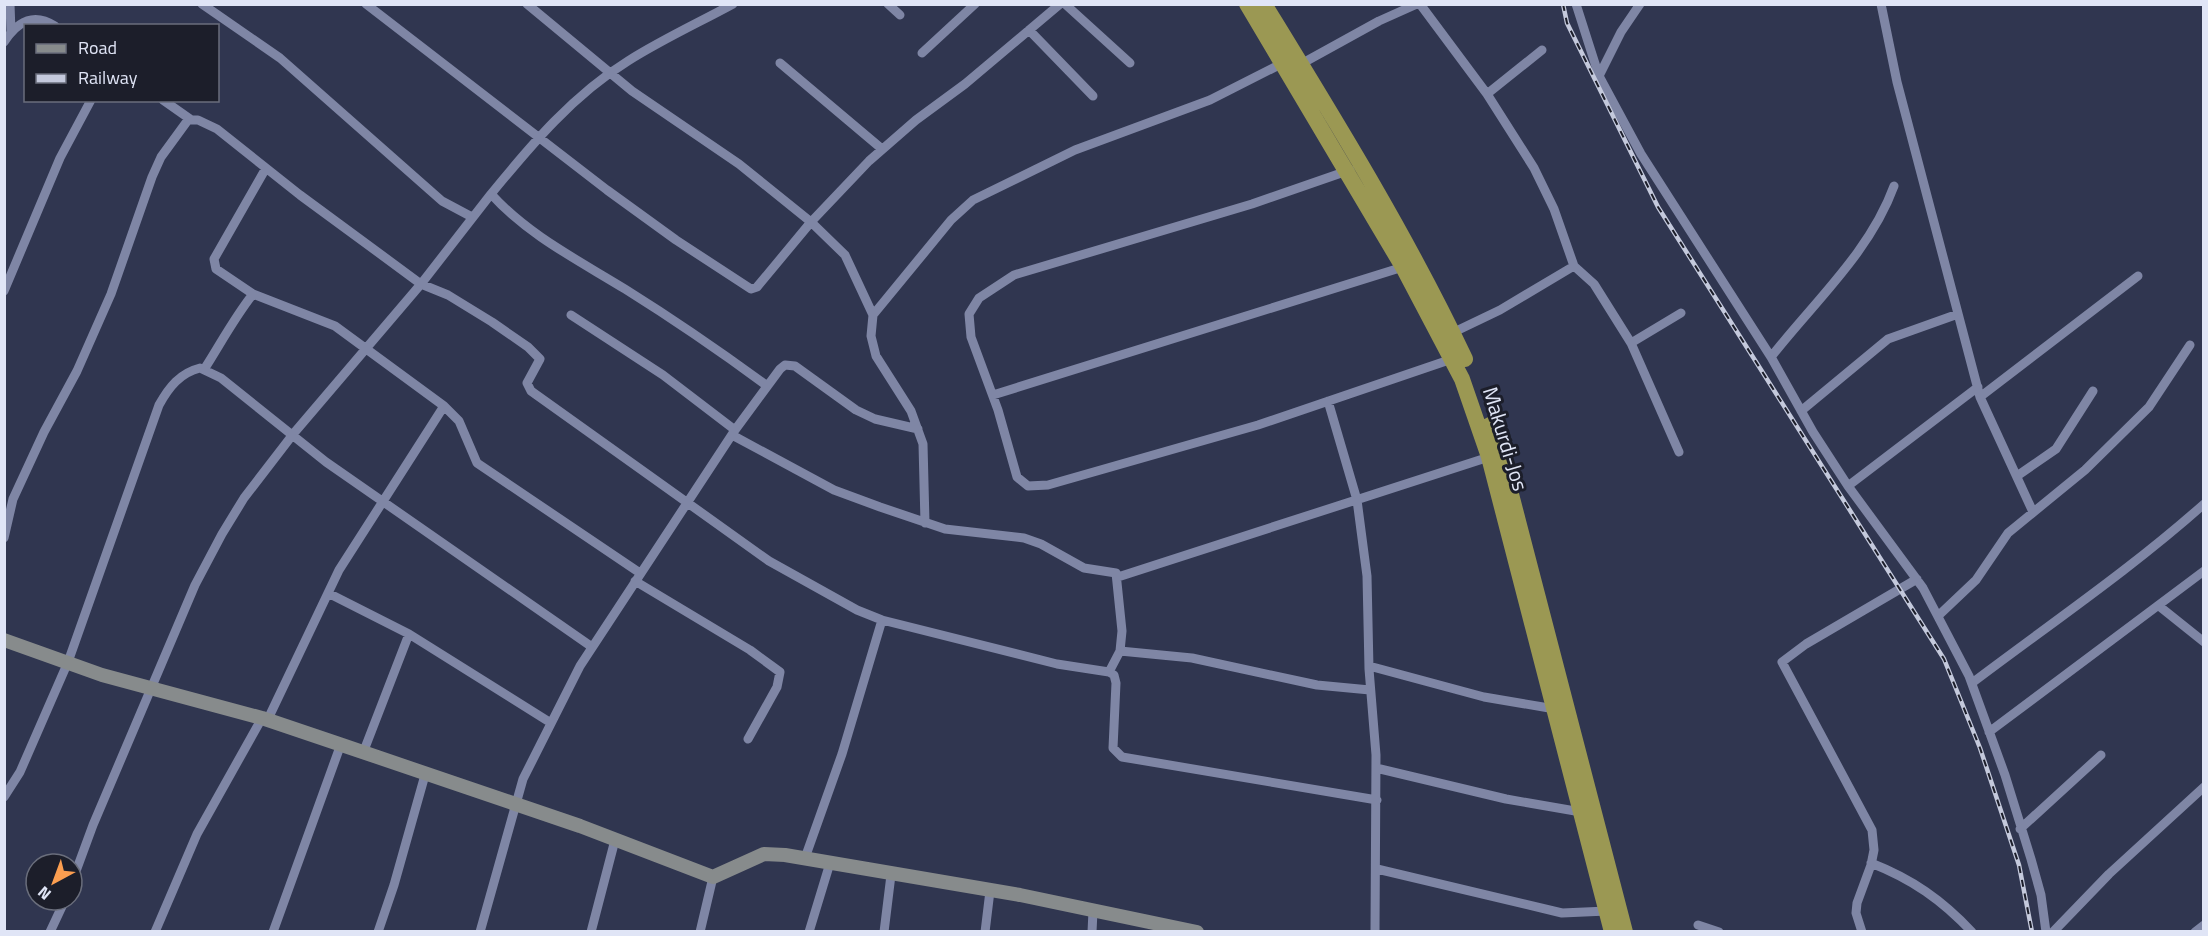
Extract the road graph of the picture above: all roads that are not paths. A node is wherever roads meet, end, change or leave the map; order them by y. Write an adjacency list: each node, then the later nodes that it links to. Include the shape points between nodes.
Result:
1 (10, 4): 21 (street)
2 (202, 4): 17 (street)
3 (225, 4): 17 (street)
4 (366, 4): 36 (street)
5 (733, 4): 29 (street)
6 (888, 4): 18 (street)
7 (975, 4): 24 (street)
8 (1060, 4): 20 (street)
9 (1065, 4): 26 (street)
10 (1247, 4): 27 (highway, Makurdi-Jos)
11 (1264, 4): 28 (highway, Makurdi-Jos)
12 (1418, 4): 28 (street); 31 (street)
13 (1576, 4): 30 (street)
14 (1640, 4): 30 (street)
15 (1881, 4): 51 (street, via 1897,82)
16 (532, 6): 29 (street)
17 (220, 14): 42 (street, via 287,64 442,201)
18 (900, 15)
19 (52, 24): 21 (street, via 33,18)
20 (1029, 30): 32 (street); 37 (street)
21 (10, 32): 22 (street)
22 (4, 42)
23 (1542, 50): 31 (street)
24 (922, 52)
25 (780, 63): 37 (street)
26 (1130, 63)
27 (1283, 63): 39 (highway, Makurdi-Jos); 53 (street, via 1210,100 1075,150 973,200 951,220)
28 (1301, 64): 39 (highway, Makurdi-Jos)
29 (611, 73): 36 (street); 43 (street, via 740,164)
30 (1599, 76): 58 (street, via 1653,174)
31 (1487, 94): 44 (street, via 1534,168 1554,209)
32 (1093, 96)
33 (90, 102): 48 (street, via 60,158)
34 (166, 102): 35 (street)
35 (190, 119): 38 (street, via 209,124); 83 (street, via 161,157 152,177 111,294 14,499)
36 (538, 136): 41 (street); 43 (street, via 676,240 751,289 757,287)
37 (882, 149): 43 (street)
38 (266, 168): 47 (street); 49 (street, via 213,260 218,272)
39 (1353, 169): 45 (highway, Makurdi-Jos); 54 (highway, Makurdi-Jos); 64 (street, via 1252,204 1014,275 979,298 969,314 971,337)
40 (1894, 186): 58 (street, via 1871,235)
41 (491, 194): 42 (street); 61 (street, via 538,236 629,291)
42 (472, 218): 47 (street)
43 (811, 222): 53 (street, via 845,255)
44 (1574, 266): 54 (street); 55 (street, via 1594,284)
45 (1403, 267): 59 (highway, Makurdi-Jos); 64 (street)
46 (2138, 276): 63 (street)
47 (422, 284): 57 (street); 78 (street, via 448,295 528,347 540,359 527,383 531,392)
48 (4, 291)
49 (253, 294): 57 (street, via 335,326); 60 (street, via 229,324)
50 (1681, 313): 55 (street)
51 (1958, 314): 63 (street); 68 (street, via 1888,339)
52 (571, 315): 72 (street, via 663,375)
53 (873, 315): 67 (street, via 871,336 876,356)
54 (1452, 333): 147 (highway, Makurdi-Jos, via 1473,376 1500,452)
55 (1631, 343): 73 (street)
56 (2190, 345): 81 (street, via 2149,407 2085,470)
57 (367, 350): 66 (street); 71 (street)
58 (1771, 357): 68 (street)
59 (1452, 359): 65 (street); 74 (highway, Makurdi-Jos)
60 (205, 368): 71 (street); 97 (street, via 182,376 159,405)
61 (766, 385): 69 (street, via 785,365 795,366 843,403 875,419); 72 (street)
62 (2092, 391): 75 (street, via 2056,449)
63 (1979, 392): 75 (street); 76 (street)
64 (993, 395): 65 (street, via 1017,477 1036,487 1258,425)
65 (1328, 401): 77 (street)
66 (444, 406): 79 (street); 85 (street, via 459,421 477,463)
67 (912, 411): 69 (street); 70 (street)
68 (1801, 411): 76 (street)
69 (897, 422): 70 (street)
70 (918, 429): 82 (street, via 924,454)
71 (294, 433): 79 (street, via 326,462); 101 (street, via 222,534 195,585)
72 (734, 433): 78 (street); 82 (street, via 834,490)
73 (1679, 452)
74 (1489, 457): 77 (street); 103 (highway, Makurdi-Jos)
75 (2018, 476): 81 (street)
76 (1848, 486): 87 (street)
77 (1357, 500): 86 (street); 98 (street, via 1367,576)
78 (688, 501): 85 (street); 91 (street, via 794,577)
79 (383, 502): 88 (street); 95 (street)
80 (2204, 504): 100 (street, via 2109,584)
81 (2033, 512): 90 (street, via 2008,533 1976,580)
82 (925, 523): 86 (street, via 1024,538 1084,568 1112,571)
83 (4, 538)
84 (2204, 571): 89 (street)
85 (638, 577): 95 (street); 107 (street, via 780,672 777,687)
86 (1118, 577): 96 (street)
87 (1917, 579): 90 (street); 123 (street, via 1782,662 1872,830)
88 (328, 593): 92 (street); 104 (street)
89 (2159, 606): 94 (street); 106 (street)
90 (1938, 616): 100 (street)
91 (882, 620): 99 (street, via 1057,664); 121 (street, via 842,754)
92 (409, 634): 105 (street); 109 (street)
93 (4, 640): 97 (street)
94 (2204, 642)
95 (592, 647): 105 (street)
96 (1120, 651): 99 (street); 102 (street, via 1202,660 1317,685)
97 (68, 662): 101 (street); 114 (street, via 20,772)
98 (1369, 666): 102 (street); 103 (street, via 1484,697)
99 (1109, 672): 115 (street, via 1116,683 1113,748 1122,757)
100 (1972, 682): 106 (street)
101 (152, 688): 104 (street); 120 (street)
102 (1370, 690): 111 (street)
103 (1555, 709): 117 (highway, Makurdi-Jos)
104 (264, 719): 108 (street); 134 (street, via 197,834)
105 (551, 723): 116 (street)
106 (1989, 732): 118 (street)
107 (748, 739)
108 (341, 744): 109 (street); 135 (street)
109 (363, 753): 112 (street)
110 (2101, 755): 118 (street)
111 (1376, 768): 115 (street); 117 (street, via 1506,799)
112 (425, 775): 116 (street); 136 (street)
113 (2204, 787): 152 (street, via 2109,874)
114 (4, 797)
115 (1377, 800): 124 (street)
116 (514, 804): 119 (street); 137 (street)
117 (1581, 812): 129 (highway, Makurdi-Jos)
118 (2020, 829): 151 (street, via 2041,895)
119 (615, 840): 126 (street); 138 (street)
120 (83, 852)
121 (805, 858): 122 (street); 126 (street, via 764,854)
122 (830, 863): 125 (street); 140 (street)
123 (1871, 864): 149 (street, via 1857,903); 150 (street, via 1900,874 1933,894)
124 (1377, 869): 129 (street, via 1562,913); 145 (street)
125 (891, 875): 127 (street); 141 (street)
126 (713, 877): 139 (street)
127 (990, 891): 128 (street); 142 (street)
128 (1093, 910): 143 (street); 144 (street)
129 (1607, 911): 146 (highway, Makurdi-Jos)
130 (59, 912): 133 (street)
131 (1698, 925): 148 (street)
132 (2204, 925): 153 (street)
133 (50, 932)
134 (155, 932)
135 (273, 932)
136 (378, 932)
137 (480, 932)
138 (591, 932)
139 (700, 932)
140 (809, 932)
141 (884, 932)
142 (985, 932)
143 (1092, 932)
144 (1197, 932)
145 (1376, 932)
146 (1612, 932)
147 (1625, 932)
148 (1719, 932)
149 (1862, 932)
150 (1972, 932)
151 (2046, 932)
152 (2053, 932)
153 (2195, 932)

